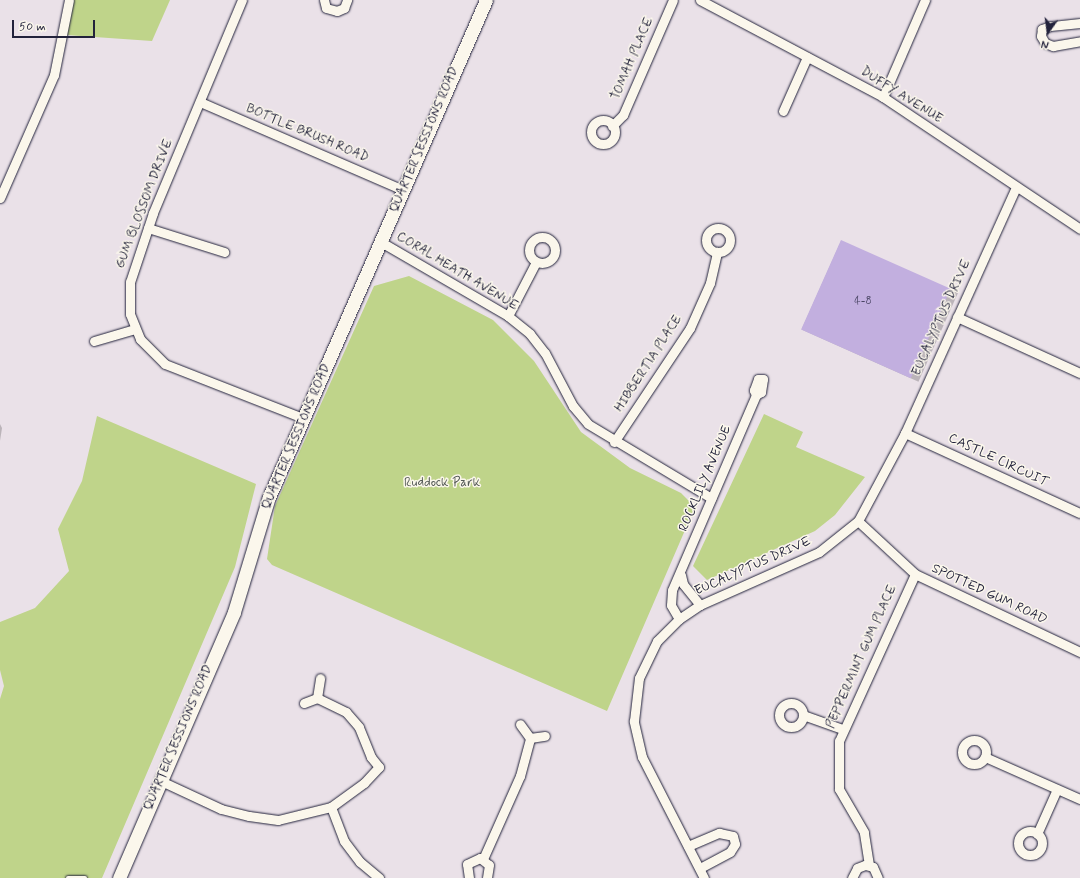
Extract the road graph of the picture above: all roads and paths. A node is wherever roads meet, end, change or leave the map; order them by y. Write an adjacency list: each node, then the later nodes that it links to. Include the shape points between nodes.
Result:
1 (69, 0): 18 (street, via 54,75)
2 (242, 0): 13 (street, GUM BLOSSOM DRIVE)
3 (324, 0): 4 (street, via 326,8 337,12 344,8)
4 (347, 0)
5 (486, 0): 17 (main road, QUARTER SESSIONS ROAD)
6 (672, 0): 15 (street, TOMAH PLACE, via 623,115)
7 (700, 0): 11 (street, DUFFY AVENUE)
8 (925, 0): 12 (street)
9 (1080, 23): 10 (street, via 1050,26 1042,29 1041,36 1045,43 1053,46)
10 (1080, 41)
11 (807, 57): 12 (street, DUFFY AVENUE); 14 (street)
12 (883, 97): 16 (street, DUFFY AVENUE)
13 (200, 102): 17 (street, BOTTLE BRUSH ROAD); 19 (street, GUM BLOSSOM DRIVE)
14 (783, 111)
15 (612, 126)
16 (1016, 187): 20 (street, DUFFY AVENUE); 26 (street, EUCALYPTUS DRIVE)
17 (403, 190): 21 (main road, QUARTER SESSIONS ROAD)
18 (0, 198)
19 (148, 228): 22 (street); 27 (street, GUM BLOSSOM DRIVE, via 130,282 128,301)
20 (1080, 229)
21 (381, 242): 25 (street, CORAL HEATH AVENUE); 31 (main road, QUARTER SESSIONS ROAD)
22 (224, 252)
23 (717, 252): 33 (street, HIBBERTIA PLACE, via 710,283 690,328)
24 (536, 262): 25 (street)
25 (508, 316): 33 (street, CORAL HEATH AVENUE, via 530,334 545,353 580,415)
26 (957, 317): 29 (street); 32 (street, EUCALYPTUS DRIVE)
27 (135, 329): 28 (street); 31 (street, GUM BLOSSOM DRIVE, via 147,348 165,364)
28 (94, 341)
29 (1080, 373)
30 (756, 394): 34 (street, ROCKLILY AVENUE)
31 (303, 418): 51 (main road, QUARTER SESSIONS ROAD, via 270,497 236,605)
32 (905, 433): 35 (street, CASTLE CIRCUIT); 36 (street, EUCALYPTUS DRIVE)
33 (614, 442): 34 (street, CORAL HEATH AVENUE)
34 (711, 498): 38 (street, ROCKLILY AVENUE)
35 (1080, 512)
36 (858, 521): 37 (street, SPOTTED GUM ROAD); 39 (street, EUCALYPTUS DRIVE, via 819,552)
37 (914, 574): 41 (street, SPOTTED GUM ROAD); 47 (street, PEPPERMINT GUM PLACE)
38 (681, 575): 39 (street, via 683,584); 40 (street, ROCKLILY AVENUE, via 670,599)
39 (700, 605): 40 (street, EUCALYPTUS DRIVE)
40 (679, 619): 56 (street, EUCALYPTUS DRIVE, via 657,641 639,678 634,721 642,757)
41 (1080, 652)
42 (320, 678): 43 (street)
43 (317, 698): 44 (street); 54 (street, via 353,718 379,767 364,783)
44 (304, 702)
45 (803, 715): 47 (street)
46 (520, 724): 49 (street)
47 (842, 729): 58 (street, PEPPERMINT GUM PLACE, via 837,777 843,798 864,832)
48 (545, 736): 49 (street)
49 (530, 738): 57 (street, via 515,791)
50 (985, 756): 52 (street)
51 (161, 781): 54 (street, via 221,809 249,816 278,820); 63 (main road, QUARTER SESSIONS ROAD)
52 (1057, 789): 53 (street); 55 (street)
53 (1080, 799)
54 (331, 808): 64 (street, via 344,841 360,862)
55 (1037, 834)
56 (688, 846): 59 (street, EUCALYPTUS DRIVE); 59 (street, via 719,834 734,836 735,844 730,852)
57 (483, 859): 60 (street, via 470,861); 65 (street, via 490,869)
58 (869, 865): 67 (street, via 857,868); 68 (street, PEPPERMINT GUM PLACE)
59 (700, 868): 66 (street, EUCALYPTUS DRIVE)
60 (465, 877)
61 (68, 878): 62 (lane)
62 (85, 878)
63 (119, 878)
64 (379, 878)
65 (487, 878)
66 (704, 878)
67 (852, 878)
68 (878, 878)

